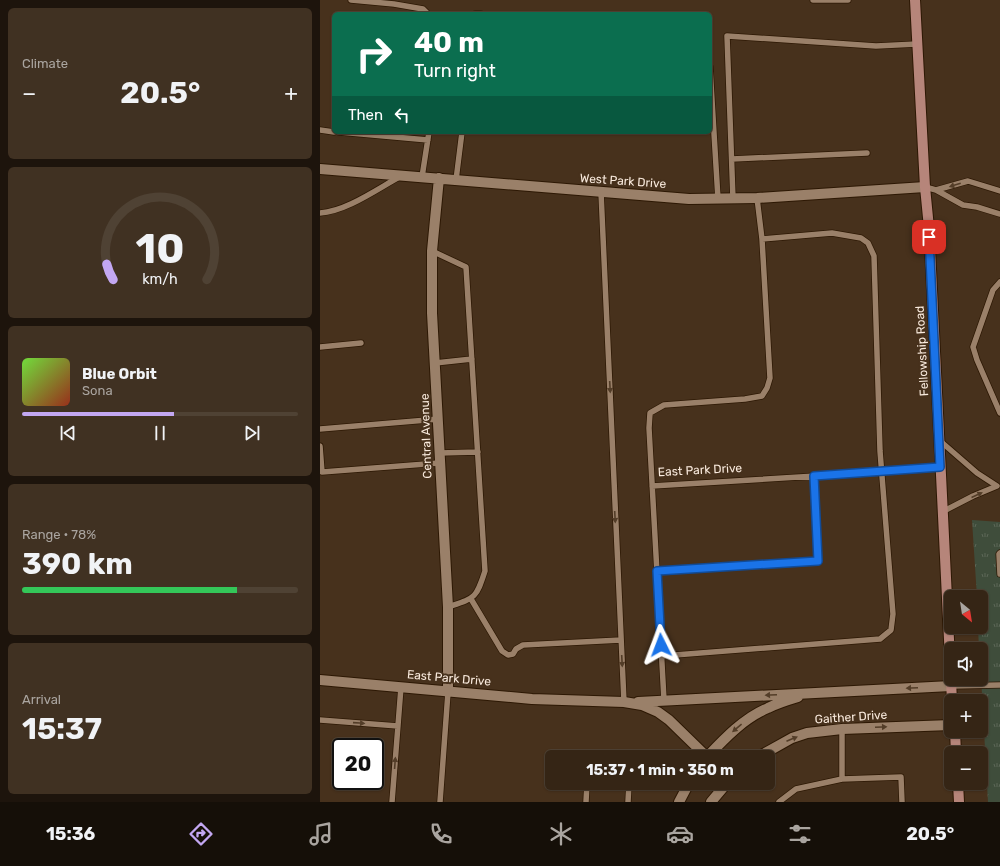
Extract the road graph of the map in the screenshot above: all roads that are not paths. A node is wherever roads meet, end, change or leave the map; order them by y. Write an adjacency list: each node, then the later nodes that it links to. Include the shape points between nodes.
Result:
1 (351, 0): 5 (lane, via 394,4 423,9)
2 (813, 0): 3 (lane)
3 (848, 0)
4 (915, 0): 6 (street, Fellowship Road)
5 (426, 12)
6 (917, 44): 15 (lane, via 876,46 727,36); 21 (street, Fellowship Road)
7 (712, 101): 26 (lane)
8 (320, 130): 9 (lane)
9 (332, 132)
10 (361, 134): 13 (lane)
11 (429, 134): 13 (lane)
12 (462, 134): 20 (lane)
13 (428, 140): 18 (lane)
14 (867, 153): 15 (lane)
15 (732, 159): 27 (lane)
16 (320, 169): 17 (street, West Park Drive)
17 (403, 175): 18 (street, West Park Drive); 28 (lane, via 341,209)
18 (422, 177): 19 (street, West Park Drive)
19 (439, 178): 20 (street, West Park Drive); 31 (street, Central Avenue)
20 (456, 180): 24 (street, West Park Drive)
21 (925, 187): 22 (lane); 25 (street, West Park Drive); 40 (street, Fellowship Road)
22 (936, 190): 23 (lane, one-way to 22, via 968,181); 29 (lane, via 963,205)
23 (1000, 191)
24 (601, 192): 26 (street, West Park Drive); 55 (lane, one-way to 55)
25 (757, 198): 27 (street, West Park Drive); 30 (lane)
26 (718, 199): 27 (street, West Park Drive)
27 (733, 199)
28 (320, 213)
29 (1000, 214)
30 (762, 239): 45 (lane, via 832,233 861,238 868,243 874,256); 47 (lane, via 770,378 767,388 762,396 664,405 650,413)
31 (432, 251): 35 (lane, via 466,267); 36 (street, Central Avenue)
32 (1000, 282): 37 (lane, via 993,290 973,347)
33 (361, 343): 34 (lane)
34 (320, 347)
35 (472, 359): 36 (lane); 42 (lane)
36 (435, 363): 38 (street, Central Avenue)
37 (1000, 413)
38 (438, 419): 39 (lane); 43 (street, Central Avenue)
39 (320, 429)
40 (939, 440): 44 (street, Fellowship Road); 48 (lane, via 977,473)
41 (320, 446): 43 (lane, via 322,472)
42 (478, 452): 43 (lane); 53 (lane, via 486,571 479,589)
43 (439, 458): 54 (street, Central Avenue)
44 (940, 467): 45 (lane, East Park Drive); 49 (street, Fellowship Road)
45 (882, 472): 46 (lane, East Park Drive); 57 (lane, via 893,614 890,630 880,639)
46 (814, 476): 47 (lane, East Park Drive); 51 (lane, via 818,561)
47 (652, 486): 51 (lane, East Park Drive)
48 (998, 486): 49 (lane, one-way to 48)
49 (942, 512): 56 (street, Fellowship Road)
50 (1000, 553): 52 (lane)
51 (657, 571): 57 (lane, East Park Drive)
52 (1000, 574)
53 (471, 599): 54 (lane); 55 (lane, via 502,651 508,656 523,645)
54 (448, 607): 63 (street, Central Avenue)
55 (621, 640): 67 (lane, one-way to 67)
56 (949, 642)
57 (662, 656): 66 (lane, East Park Drive)
58 (320, 680): 62 (street, East Park Drive)
59 (988, 685): 60 (lane)
60 (1000, 685)
61 (951, 686): 64 (street, East Park Drive, one-way to 64); 65 (street, Fellowship Road)
62 (401, 687): 63 (street, East Park Drive); 70 (lane)
63 (448, 692): 67 (street, East Park Drive, via 532,699); 82 (lane)
64 (810, 693): 66 (street, East Park Drive, one-way to 66); 73 (street, one-way to 73, via 768,708 746,720)
65 (952, 694)
66 (664, 700): 67 (street, East Park Drive)
67 (624, 702): 72 (street, East Park Drive, via 642,705 658,712)
68 (320, 720): 70 (lane, one-way to 70)
69 (944, 725): 71 (street, Gaither Drive, one-way to 69)
70 (398, 726): 81 (lane, one-way to 70)
71 (842, 728): 74 (street, Gaither Drive, one-way to 71, via 807,733); 75 (lane)
72 (700, 750)
73 (714, 750)
74 (771, 750)
75 (842, 779): 87 (lane, via 796,789); 88 (lane, via 901,777)
76 (587, 790): 83 (lane)
77 (629, 790): 84 (lane)
78 (685, 790): 85 (street)
79 (721, 790): 86 (street)
80 (958, 790): 89 (street)
81 (392, 802)
82 (440, 802)
83 (586, 802)
84 (628, 802)
85 (679, 802)
86 (711, 802)
87 (779, 802)
88 (902, 802)
89 (959, 802)

